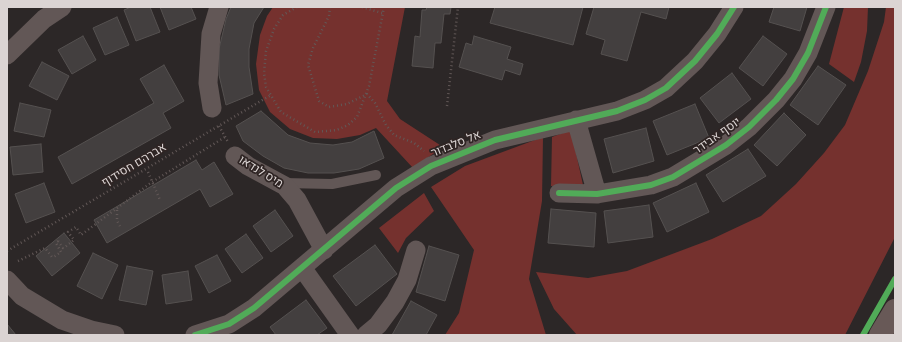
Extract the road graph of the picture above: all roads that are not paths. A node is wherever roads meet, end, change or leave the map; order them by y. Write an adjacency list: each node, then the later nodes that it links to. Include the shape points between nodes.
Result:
1 (62, 7): 5 (street, via 44,19)
2 (219, 7): 6 (street, via 211,34 208,83)
3 (734, 7): 7 (street, אל סלבדור, via 695,61 666,88 645,100 617,110)
4 (826, 7): 12 (street, יוסף אבידר, via 808,53 793,79 750,127 726,145 673,176 650,185)
5 (7, 55)
6 (216, 117)
7 (576, 120): 12 (street); 13 (street, אל סלבדור, via 496,140 431,166 396,188)
8 (234, 156): 10 (street, מיס לנדאו)
9 (376, 175): 10 (lane, via 332,184)
10 (280, 183): 13 (street, מיס לנדאו, via 297,200)
11 (559, 193): 12 (street, יוסף אבידר)
12 (597, 194)
13 (324, 250): 15 (street, אל סלבדור)
14 (416, 250): 21 (street, via 407,280 378,325)
15 (303, 269): 19 (street, אל סלבדור, via 230,324); 20 (street)
16 (7, 280): 18 (street, via 22,296 62,320)
17 (895, 310): 22 (main road)
18 (115, 335)
19 (195, 335)
20 (350, 335)
21 (366, 335)
22 (880, 335)

